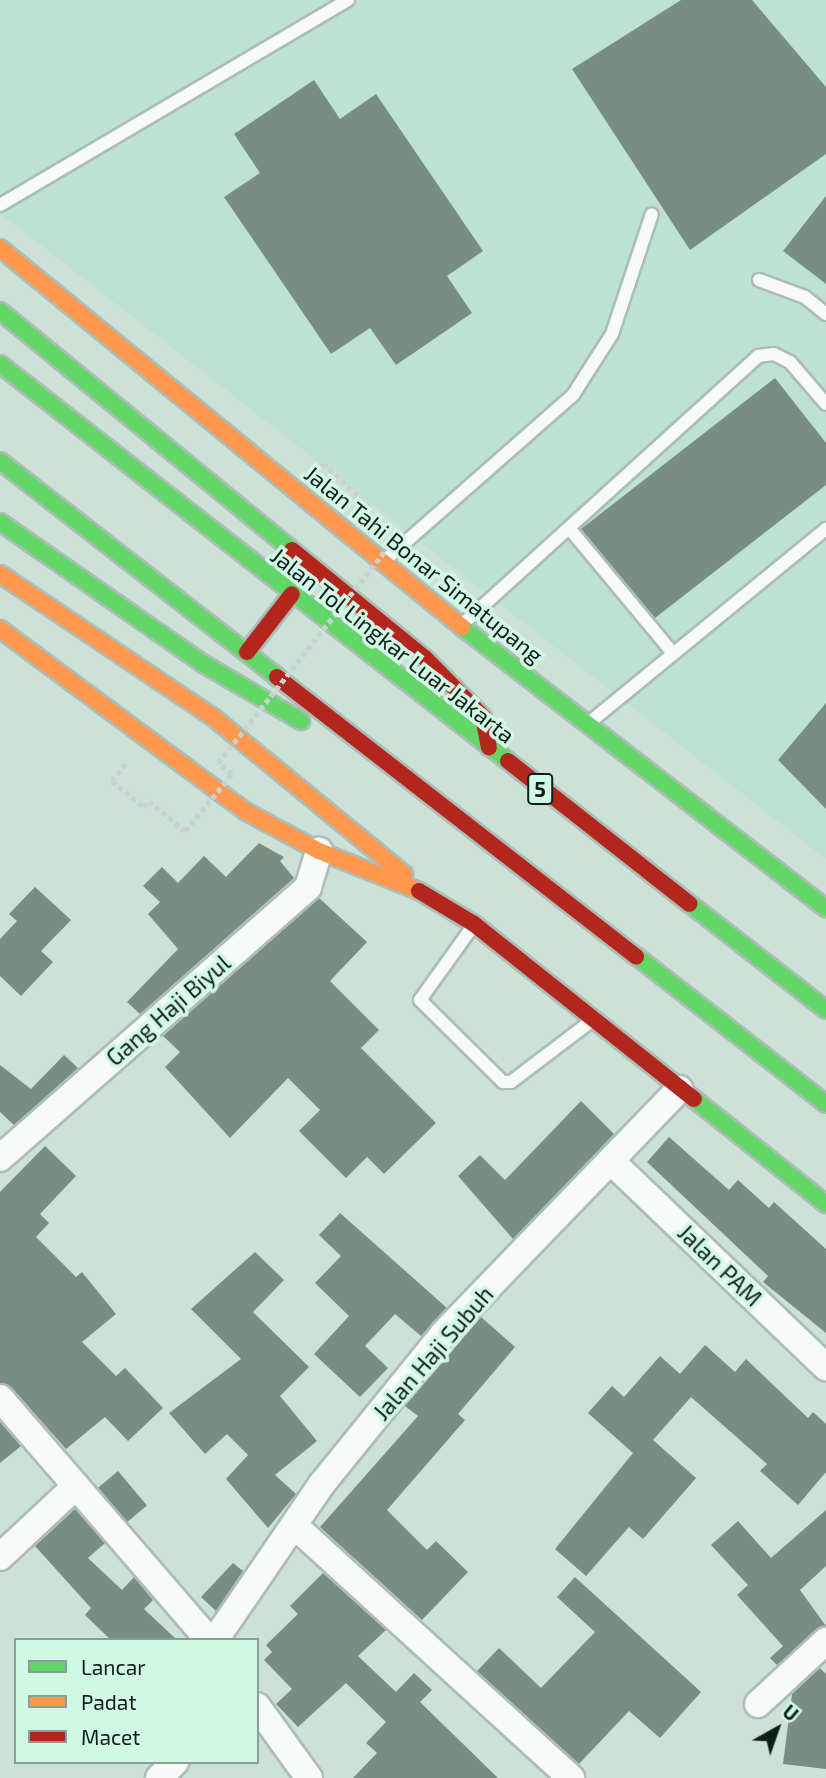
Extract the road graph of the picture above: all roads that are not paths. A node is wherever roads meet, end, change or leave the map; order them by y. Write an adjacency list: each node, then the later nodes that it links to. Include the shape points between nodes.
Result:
1 (348, 0): 2 (lane)
2 (0, 205)
3 (652, 214): 14 (lane, via 612,334 587,377 540,426)
4 (0, 248): 14 (highway, Jalan Tahi Bonar Simatupang)
5 (759, 280): 7 (lane, via 805,297)
6 (0, 311): 24 (highway, via 425,658 483,717 491,737)
7 (826, 314)
8 (0, 364): 16 (highway, Jalan Tol Lingkar Luar Jakarta / 5)
9 (826, 404): 12 (lane, via 790,362 774,354 758,356)
10 (0, 461): 19 (highway)
11 (0, 522): 25 (highway, via 202,663)
12 (569, 528): 17 (lane); 20 (lane)
13 (826, 529): 20 (lane)
14 (382, 563): 17 (highway, Jalan Tahi Bonar Simatupang)
15 (0, 574): 27 (highway, via 214,718)
16 (292, 594): 19 (highway); 24 (highway, Jalan Tol Lingkar Luar Jakarta / 5)
17 (461, 626): 22 (highway, Jalan Tahi Bonar Simatupang)
18 (0, 629): 23 (highway)
19 (247, 652): 25 (highway)
20 (672, 652): 22 (lane)
21 (45, 687): 23 (highway)
22 (588, 723): 28 (highway, Jalan Tahi Bonar Simatupang)
23 (135, 734): 26 (highway, via 245,811)
24 (488, 751): 30 (highway, Jalan Tol Lingkar Luar Jakarta / 5)
25 (402, 775): 33 (highway)
26 (318, 851): 27 (highway); 34 (street, Gang Haji Biyul, via 308,887)
27 (426, 894): 29 (highway)
28 (826, 908)
29 (474, 924): 31 (highway); 31 (lane, via 420,1000 503,1082 511,1082)
30 (826, 1010)
31 (593, 1020): 32 (highway)
32 (680, 1089): 35 (street, Jalan Haji Subuh); 36 (highway)
33 (826, 1104)
34 (0, 1158)
35 (613, 1163): 37 (street, Jalan PAM); 40 (street, Jalan Haji Subuh, via 444,1333 321,1485)
36 (826, 1204)
37 (826, 1367)
38 (0, 1398): 39 (street)
39 (76, 1486): 41 (street); 42 (street)
40 (295, 1526): 43 (street, Jalan Haji Subuh); 50 (street)
41 (0, 1557)
42 (207, 1638)
43 (216, 1638)
44 (826, 1641): 45 (street)
45 (758, 1704)
46 (259, 1709): 49 (street)
47 (173, 1764): 48 (street)
48 (159, 1778)
49 (309, 1778)
50 (571, 1778)

